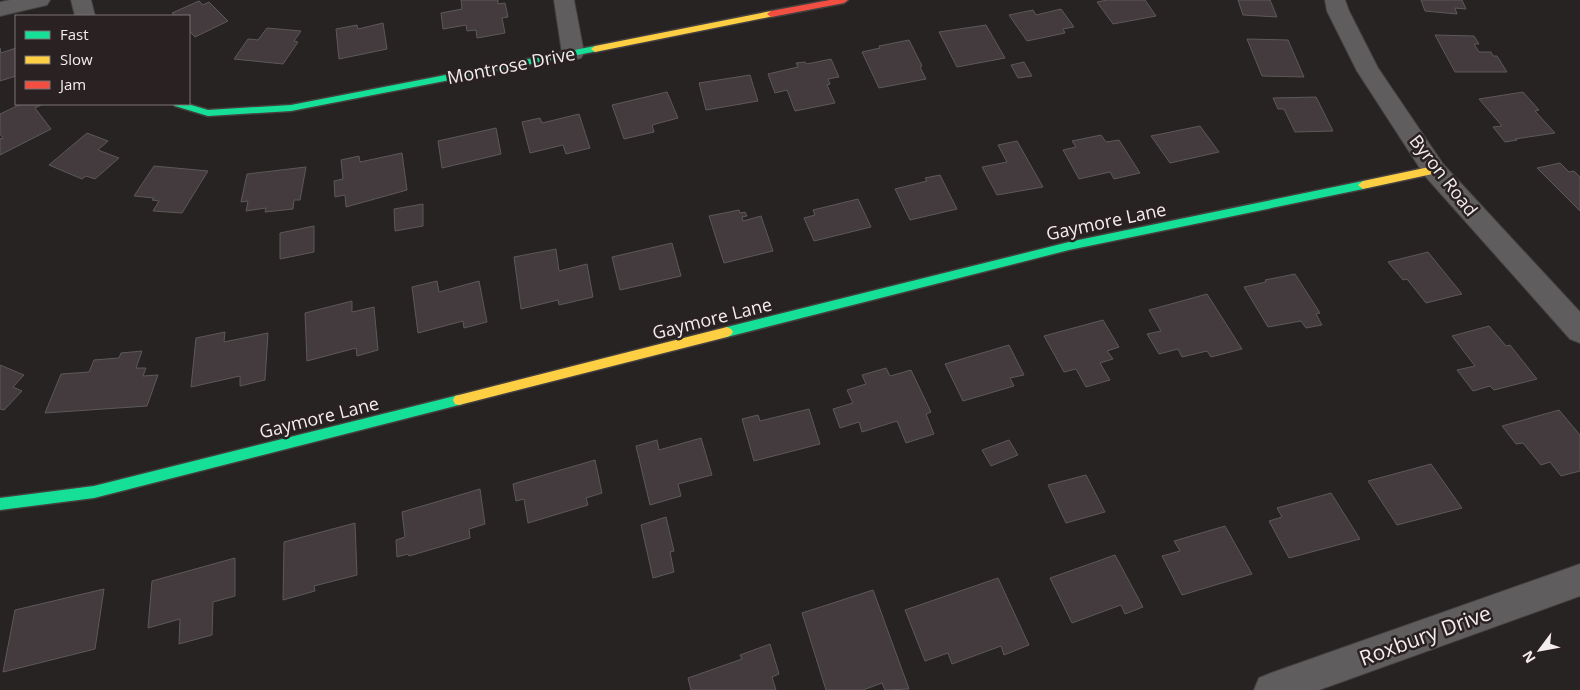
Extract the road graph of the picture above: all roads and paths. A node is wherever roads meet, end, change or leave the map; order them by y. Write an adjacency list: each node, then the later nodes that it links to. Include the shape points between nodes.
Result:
1 (40, 0): 6 (street)
2 (81, 0): 7 (street)
3 (564, 0): 8 (street)
4 (844, 0): 8 (street, Montrose Drive)
5 (1335, 0): 10 (street, Byron Road, via 1368,71)
6 (0, 9)
7 (85, 15)
8 (573, 53): 9 (street, Montrose Drive, via 291,108 208,113)
9 (181, 105)
10 (1434, 170): 11 (street, Byron Road); 12 (street, Gaymore Lane, via 1070,246 94,492)
11 (1580, 331)
12 (0, 504)
13 (1580, 580): 14 (street, Roxbury Drive)
14 (1271, 690)

